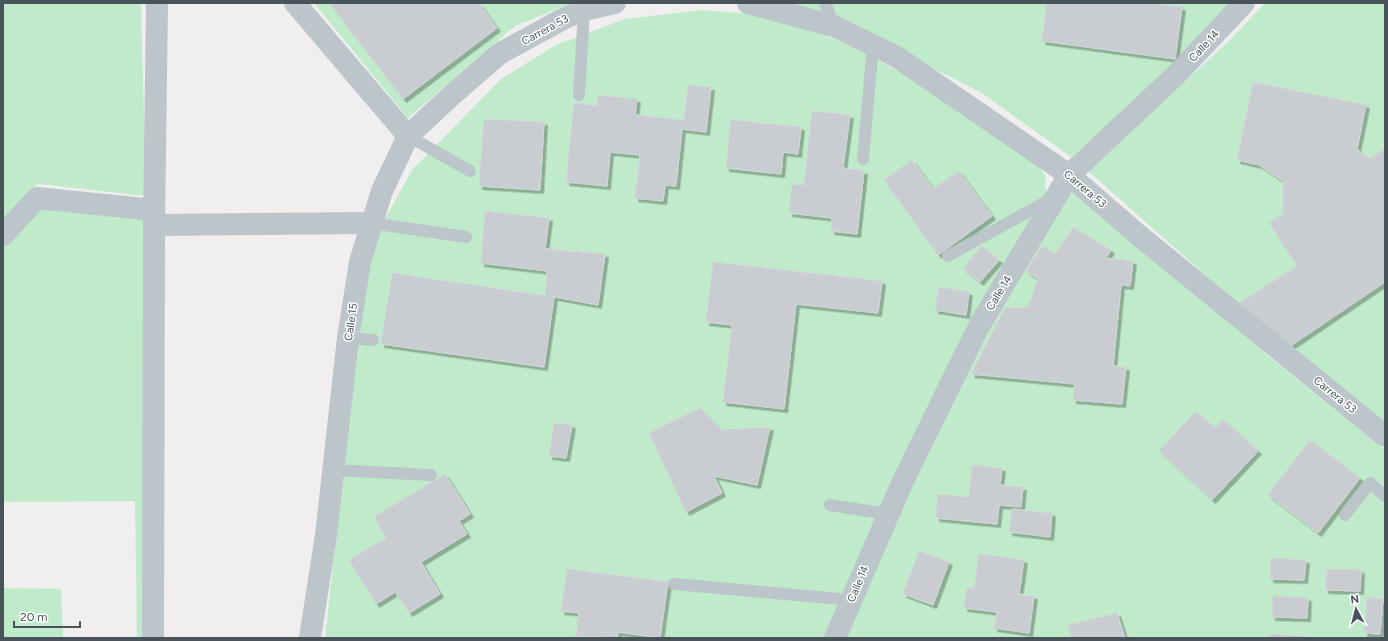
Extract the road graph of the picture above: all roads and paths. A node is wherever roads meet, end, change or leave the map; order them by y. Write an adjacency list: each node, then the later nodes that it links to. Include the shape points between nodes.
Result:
1 (157, 3): 17 (street)
2 (295, 3): 12 (street)
3 (614, 3): 7 (street, Carrera 53)
4 (748, 3): 8 (street, Carrera 53)
5 (825, 3): 8 (lane)
6 (1244, 3): 15 (street, Calle 14, via 1175,76)
7 (584, 10): 10 (street, Carrera 53); 11 (lane)
8 (834, 26): 9 (street, Carrera 53)
9 (873, 44): 13 (lane); 15 (street, Carrera 53, via 897,57)
10 (499, 54): 12 (street, Calle 15)
11 (578, 95)
12 (408, 136): 14 (lane); 18 (street, Calle 15, via 382,191)
13 (863, 159)
14 (470, 171)
15 (1069, 175): 16 (street, Calle 14); 24 (street, Carrera 53, via 1142,238)
16 (1057, 195): 21 (lane); 29 (street, Calle 14, via 980,326)
17 (154, 217): 18 (street); 19 (street, via 37,198); 33 (street)
18 (371, 223): 20 (lane); 22 (street, Calle 15, via 360,262)
19 (3, 235)
20 (466, 237)
21 (948, 256)
22 (348, 338): 23 (lane); 25 (street, Calle 15)
23 (373, 340)
24 (1385, 436)
25 (333, 470): 26 (lane); 34 (street, Calle 15)
26 (432, 475)
27 (1385, 496): 30 (lane, via 1370,483)
28 (830, 505): 29 (lane)
29 (888, 514): 32 (street, Calle 14)
30 (1345, 515)
31 (674, 584): 32 (lane)
32 (851, 600): 35 (street, Calle 14)
33 (153, 638)
34 (310, 638)
35 (835, 638)

